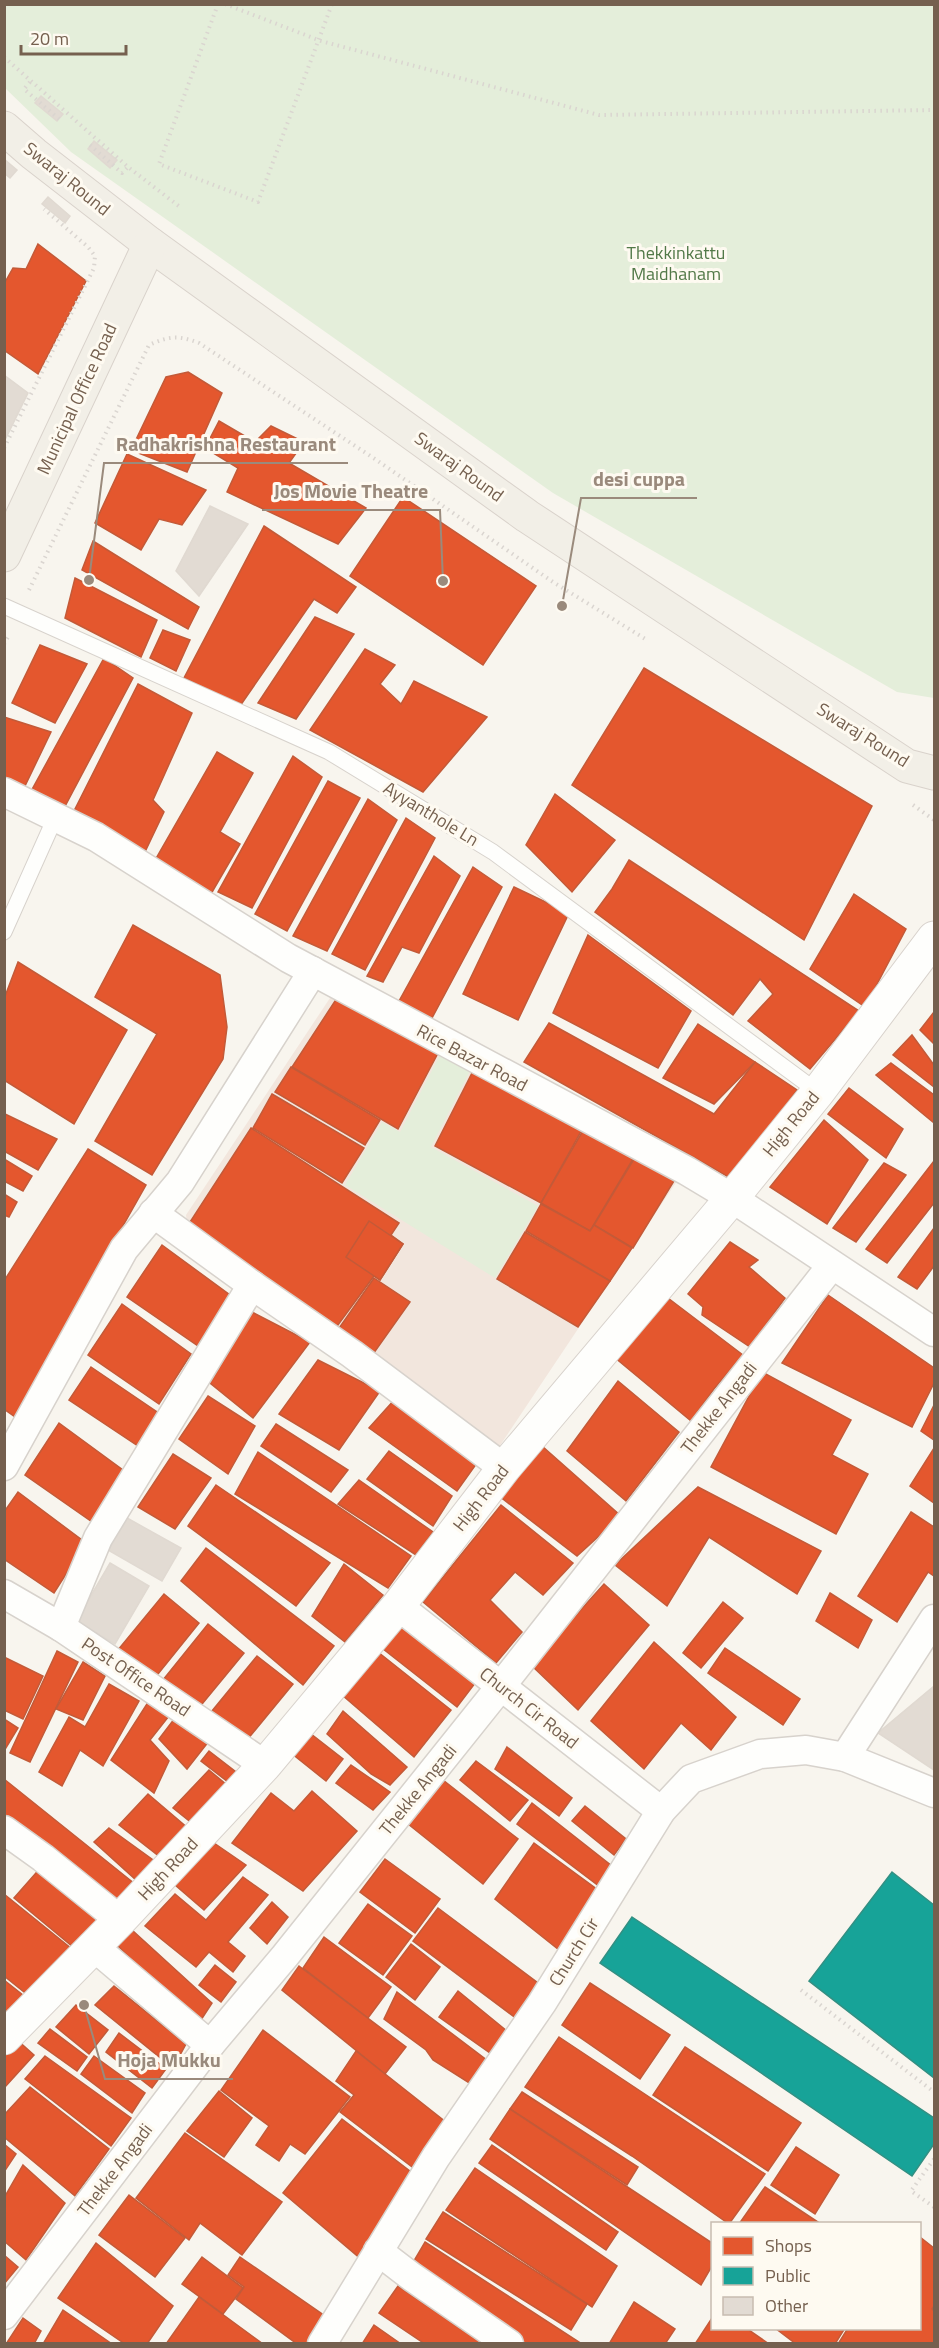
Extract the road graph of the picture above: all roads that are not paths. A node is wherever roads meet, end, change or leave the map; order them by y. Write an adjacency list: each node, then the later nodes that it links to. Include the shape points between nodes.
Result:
1 (4, 128): 2 (main road, Swaraj Round)
2 (150, 244): 3 (main road, Municipal Office Road); 5 (main road, Swaraj Round, via 527,516 908,766)
3 (4, 555)
4 (12, 610): 11 (lane, Ayyanthole Ln, via 329,752 493,852)
5 (934, 773)
6 (4, 792): 7 (street, Rice Bazar Road)
7 (56, 818): 8 (lane); 10 (street, Rice Bazar Road, via 96,837)
8 (4, 932)
9 (934, 938): 11 (main road, High Road)
10 (313, 971): 12 (street, Rice Bazar Road); 13 (street, via 180,1182)
11 (818, 1092): 12 (main road, High Road)
12 (732, 1198): 14 (street, Rice Bazar Road); 18 (main road, High Road)
13 (153, 1213): 15 (street); 17 (street, via 124,1249)
14 (832, 1265): 16 (street, Rice Bazar Road); 23 (street, Thekke Angadi)
15 (252, 1285): 18 (street); 22 (street, via 98,1538)
16 (934, 1332)
17 (4, 1466)
18 (504, 1468): 20 (main road, High Road)
19 (4, 1594): 22 (street, Post Office Road)
20 (398, 1606): 23 (street, Church Cir Road); 25 (main road, High Road)
21 (934, 1619): 24 (street)
22 (61, 1627): 25 (street, Post Office Road)
23 (501, 1686): 27 (street, Church Cir Road); 32 (street, Thekke Angadi)
24 (845, 1757): 26 (street, Church Cir); 27 (street, Church Cir, via 806,1750 760,1754 690,1779)
25 (265, 1765): 29 (main road, High Road)
26 (934, 1793)
27 (661, 1811): 33 (street, Church Cir, via 542,2003 436,2157)
28 (4, 1830): 29 (street)
29 (120, 1920): 30 (main road, High Road)
30 (94, 1947): 31 (main road, High Road); 32 (street)
31 (4, 2038)
32 (210, 2045): 34 (street, Thekke Angadi)
33 (378, 2251): 35 (street, Church Cir); 36 (street)
34 (4, 2315)
35 (322, 2343)
36 (509, 2343)

